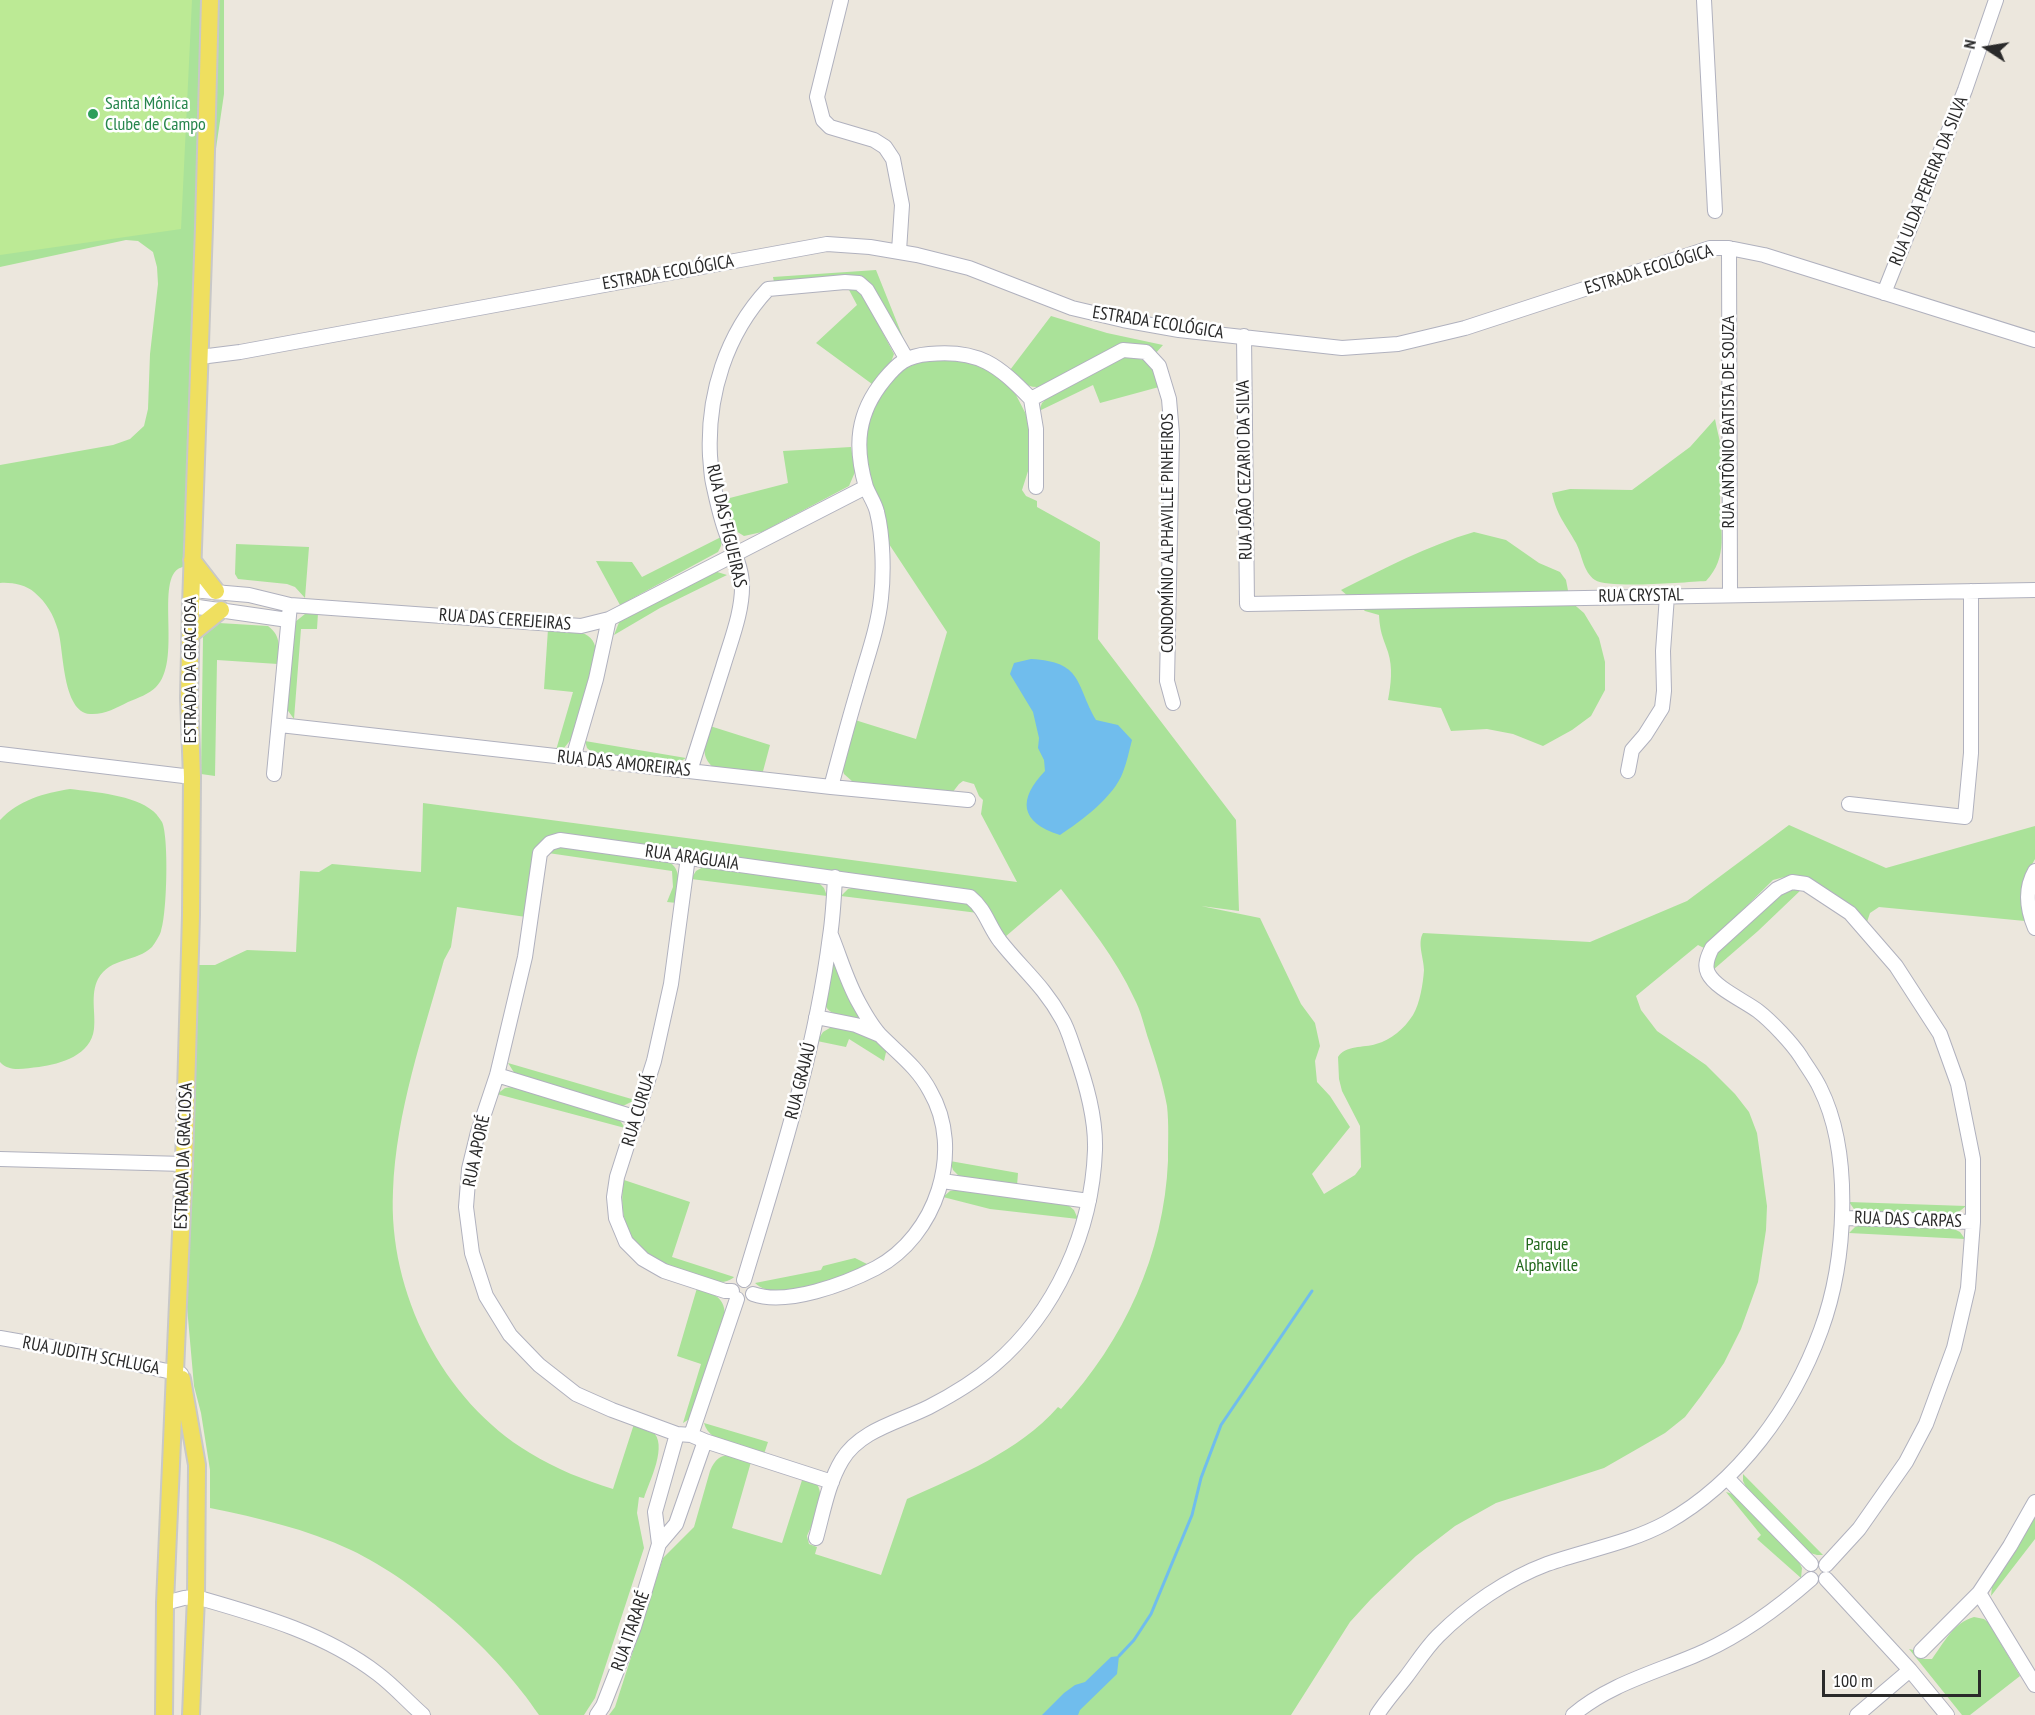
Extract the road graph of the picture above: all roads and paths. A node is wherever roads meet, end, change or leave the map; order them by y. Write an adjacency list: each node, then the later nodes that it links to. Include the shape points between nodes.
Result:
1 (210, 0): 11 (main road, ESTRADA DA GRACIOSA)
2 (841, 0): 7 (street, via 817,97 823,120 830,127 874,140 885,147 892,159 902,205)
3 (1704, 0): 5 (street)
4 (1996, 0): 8 (street, RUA ULDA PEREIRA DA SILVA, via 1965,90)
5 (1715, 211)
6 (1729, 248): 8 (street, ESTRADA ECOLÓGICA, via 1764,255); 9 (street, ESTRADA ECOLÓGICA, via 1710,248 1514,313 1398,344 1342,348); 21 (street, RUA ANTÔNIO BATISTA DE SOUZA)
7 (899, 251): 9 (street, ESTRADA ECOLÓGICA, via 969,267 1072,308 1123,321); 11 (street, ESTRADA ECOLÓGICA, via 827,244)
8 (1884, 294): 10 (street, ESTRADA ECOLÓGICA)
9 (1244, 336): 24 (street, RUA JOÃO CEZARIO DA SILVA)
10 (2035, 340)
11 (200, 357): 17 (main road, ESTRADA DA GRACIOSA)
12 (906, 358): 13 (street, via 948,352 975,357 995,365); 14 (street, via 871,396 859,429); 16 (street, RUA DAS FIGUEIRAS, via 867,290 859,283 768,289 753,305 725,358 712,397 709,432 712,479)
13 (1031, 399): 15 (street, via 1036,429); 30 (street, CONDOMÍNIO ALPHAVILLE PINHEIROS, via 1123,350 1146,352 1159,366 1169,399 1172,434 1167,681)
14 (866, 487): 16 (street, RUA DAS CEREJEIRAS); 38 (street, via 877,512 881,598 872,645)
15 (1036, 487)
16 (735, 552): 27 (street, RUA DAS CEREJEIRAS); 34 (street, RUA DAS FIGUEIRAS, via 742,582 741,600)
17 (192, 560): 19 (main road); 23 (main road, ESTRADA DA GRACIOSA)
18 (2035, 590): 20 (street, RUA CRYSTAL)
19 (216, 591): 23 (street); 25 (street)
20 (1971, 591): 21 (street, RUA CRYSTAL); 40 (street, via 1971,753 1965,817)
21 (1730, 595): 22 (street, RUA CRYSTAL)
22 (1667, 596): 24 (street, RUA CRYSTAL); 35 (street, via 1662,708 1632,750)
23 (191, 598): 26 (street); 29 (main road, ESTRADA DA GRACIOSA)
24 (1247, 604)
25 (291, 605): 27 (street, RUA DAS CEREJEIRAS, via 581,626); 28 (street)
26 (221, 610): 28 (street); 29 (main road)
27 (609, 619): 33 (street)
28 (288, 620): 31 (street)
29 (190, 634): 37 (main road, ESTRADA DA GRACIOSA)
30 (1173, 703)
31 (280, 725): 33 (street, RUA DAS AMOREIRAS); 36 (street)
32 (0, 753): 37 (street)
33 (573, 758): 34 (street, RUA DAS AMOREIRAS)
34 (690, 771): 38 (street, RUA DAS AMOREIRAS)
35 (1628, 771)
36 (274, 774)
37 (192, 777): 52 (main road, ESTRADA DA GRACIOSA)
38 (831, 787): 39 (street, RUA DAS AMOREIRAS)
39 (968, 800)
40 (1849, 804)
41 (550, 843): 42 (street, RUA ARAGUAIA, via 560,840); 49 (street, RUA APORÉ, via 540,853 525,957)
42 (688, 857): 44 (street, RUA ARAGUAIA); 50 (street, RUA CURUÁ, via 671,984)
43 (2035, 871): 45 (street, via 2027,899)
44 (835, 877): 46 (street, RUA GRAJAÚ); 54 (street, RUA ARAGUAIA, via 970,897 981,906 988,924 1046,992 1064,1021 1082,1071 1092,1118 1095,1148)
45 (2035, 928)
46 (831, 935): 47 (street, RUA GRAJAÚ); 48 (street, via 858,1002)
47 (816, 1017): 48 (street, via 856,1025); 57 (street, RUA GRAJAÚ, via 786,1141)
48 (880, 1035): 53 (street, via 913,1065 931,1092 942,1124)
49 (496, 1075): 50 (street); 62 (street, RUA APORÉ, via 469,1169 466,1207 472,1253 486,1296 510,1335 538,1365 576,1394)
50 (637, 1118): 59 (street, RUA CURUÁ, via 614,1197 616,1218 626,1242 643,1260 664,1271)
51 (0, 1159): 52 (street)
52 (184, 1164): 61 (main road, ESTRADA DA GRACIOSA)
53 (942, 1181): 54 (street); 58 (street, via 918,1232 880,1266 817,1291 784,1296)
54 (1089, 1201): 65 (street, RUA ARAGUAIA, via 1055,1293 1024,1336 965,1388 857,1442 842,1460)
55 (1844, 1218): 56 (street, RUA DAS CARPAS); 56 (street, via 1834,1127 1821,1089 1797,1051 1760,1012 1717,984 1708,973 1707,958 1712,948 1778,889 1792,882 1806,884 1850,914 1896,966 1941,1034 1958,1084 1973,1159); 64 (street, via 1834,1280 1817,1339 1796,1386 1763,1436)
56 (1973, 1222): 70 (street, via 1968,1288 1954,1348 1926,1424 1888,1491)
57 (744, 1280): 58 (street, via 751,1285); 59 (street, via 737,1282)
58 (753, 1294): 59 (street, via 746,1301)
59 (735, 1295): 62 (street)
60 (0, 1338): 61 (street, RUA JUDITH SCHLUGA)
61 (178, 1373): 74 (main road, ESTRADA DA GRACIOSA, via 197,1465); 75 (main road, ESTRADA DA GRACIOSA)
62 (684, 1434): 63 (street, RUA APORÉ); 68 (street, via 655,1512)
63 (705, 1442): 65 (street, RUA APORÉ); 68 (street, via 676,1524)
64 (1728, 1478): 69 (street); 83 (street, via 1666,1522 1610,1546 1544,1565 1475,1604 1437,1637)
65 (832, 1482): 67 (street, RUA ARAGUAIA)
66 (2035, 1502): 73 (street)
67 (816, 1538)
68 (660, 1544): 82 (street, RUA ITARARÉ, via 634,1627)
69 (1811, 1564): 70 (street); 71 (street)
70 (1826, 1565): 72 (street)
71 (1811, 1579): 72 (street); 84 (street, via 1782,1605 1740,1633 1607,1692)
72 (1826, 1579): 77 (street)
73 (1980, 1593): 76 (street); 78 (street)
74 (196, 1597): 75 (street); 80 (main road, ESTRADA DA GRACIOSA); 81 (street, via 274,1620 338,1648 379,1674)
75 (165, 1603): 79 (main road, ESTRADA DA GRACIOSA)
76 (1921, 1651)
77 (1910, 1670): 85 (street); 86 (street)
78 (2035, 1685)
79 (164, 1715)
80 (191, 1715)
81 (423, 1715)
82 (597, 1715)
83 (1377, 1715)
84 (1573, 1715)
85 (1857, 1715)
86 (1947, 1715)

